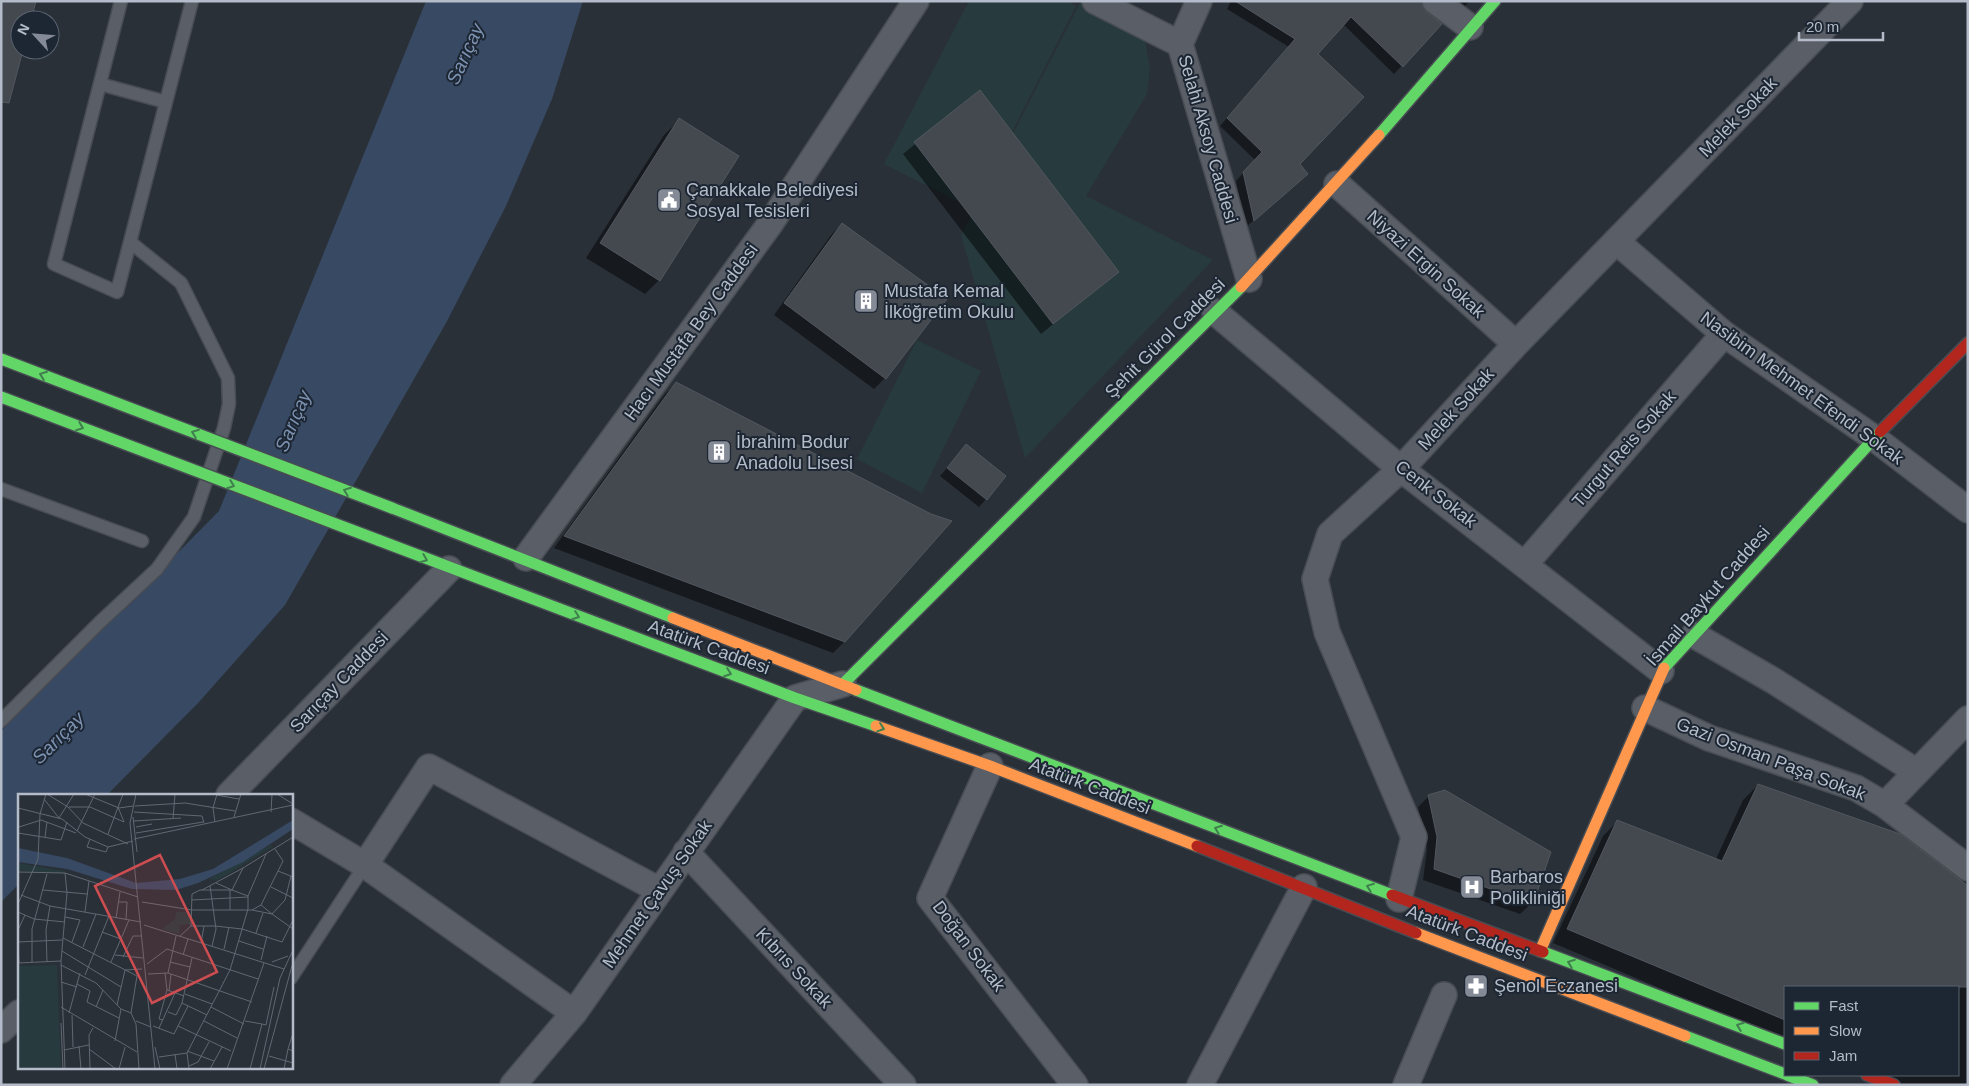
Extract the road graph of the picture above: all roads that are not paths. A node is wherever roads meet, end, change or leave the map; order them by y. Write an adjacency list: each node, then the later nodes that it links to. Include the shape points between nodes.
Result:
1 (121, 1): 11 (lane)
2 (192, 1): 12 (lane)
3 (916, 1): 28 (street, Hacı Mustafa Bey Caddesi, via 770,224)
4 (1095, 1): 10 (street)
5 (1199, 1): 10 (street, Selahi Aksoy Caddesi)
6 (1436, 1): 9 (street)
7 (1495, 1): 9 (main road, Şehit Gürol Caddesi)
8 (1850, 1): 15 (street, Melek Sokak)
9 (1470, 27): 13 (main road, Şehit Gürol Caddesi)
10 (1180, 44): 16 (street, Selahi Aksoy Caddesi)
11 (100, 84): 12 (lane); 14 (lane, via 54,264 117,292)
12 (166, 102): 14 (lane)
13 (1337, 184): 16 (main road, Şehit Gürol Caddesi); 20 (street, Niyazi Ergin Sokak)
14 (130, 242): 37 (lane, via 180,283 185,291 228,378 229,404 224,428 194,518 158,569)
15 (1616, 242): 18 (street, Nasibim Mehmet Efendi Sokak); 20 (street, Melek Sokak)
16 (1249, 279): 17 (main road, Şehit Gürol Caddesi)
17 (1215, 312): 24 (street, Cenk Sokak); 33 (main road, Şehit Gürol Caddesi)
18 (1724, 334): 23 (street, Nasibim Mehmet Efendi Sokak); 29 (street, Turgut Reis Sokak)
19 (1968, 343): 23 (main road, İsmail Baykut Caddesi)
20 (1516, 344): 24 (street, Melek Sokak)
21 (1, 359): 28 (main road, Atatürk Caddesi, one-way to 21, bridge)
22 (1, 397): 30 (main road, Atatürk Caddesi, one-way to 30, bridge)
23 (1874, 438): 26 (street, Nasibim Mehmet Efendi Sokak); 31 (main road, İsmail Baykut Caddesi)
24 (1401, 469): 29 (street, Cenk Sokak); 48 (street, Melek Sokak, via 1330,534 1315,579 1327,632 1414,838)
25 (1, 489): 27 (lane)
26 (1968, 510)
27 (142, 541)
28 (526, 558): 33 (main road, Atatürk Caddesi)
29 (1525, 564): 32 (street, Cenk Sokak)
30 (449, 569): 34 (main road, Atatürk Caddesi, one-way to 34); 40 (street, Sarıçay Caddesi)
31 (1694, 635): 32 (main road, İsmail Baykut Caddesi); 39 (street, via 1774,681)
32 (1661, 671): 35 (main road, İsmail Baykut Caddesi)
33 (843, 684): 34 (street); 48 (main road, Atatürk Caddesi, one-way to 33)
34 (795, 698): 38 (main road, Atatürk Caddesi, one-way to 38); 43 (street, Mehmet Çavuş Sokak)
35 (1645, 708): 41 (street, Gazi Osman Paşa Sokak, via 1709,738 1856,788); 49 (main road, İsmail Baykut Caddesi)
36 (1968, 719): 39 (street)
37 (1, 720)
38 (990, 766): 46 (main road, Atatürk Caddesi); 61 (street, Doğan Sokak, via 930,898)
39 (1917, 772): 41 (street)
40 (237, 793)
41 (1885, 805): 45 (street, Gazi Osman Paşa Sokak)
42 (292, 823): 44 (street)
43 (686, 852): 47 (street, Mehmet Çavuş Sokak); 59 (street, Kıbrıs Sokak)
44 (365, 865): 47 (street, via 430,768); 50 (lane); 52 (street)
45 (1968, 868)
46 (1304, 887): 56 (main road, Atatürk Caddesi, via 1459,950); 62 (street)
47 (659, 890): 52 (street, Mehmet Çavuş Sokak)
48 (1399, 899): 49 (main road, Atatürk Caddesi)
49 (1540, 951): 55 (main road, Atatürk Caddesi, one-way to 49)
50 (292, 976)
51 (1444, 995): 63 (street)
52 (574, 1013): 60 (street, Mehmet Çavuş Sokak)
53 (18, 1014): 54 (street)
54 (1, 1030)
55 (1784, 1044)
56 (1784, 1073)
57 (1791, 1076): 64 (main road, Atatürk Caddesi)
58 (1870, 1076): 65 (main road)
59 (898, 1083)
60 (513, 1085)
61 (1075, 1085)
62 (1200, 1085)
63 (1406, 1085)
64 (1812, 1085)
65 (1894, 1085)

